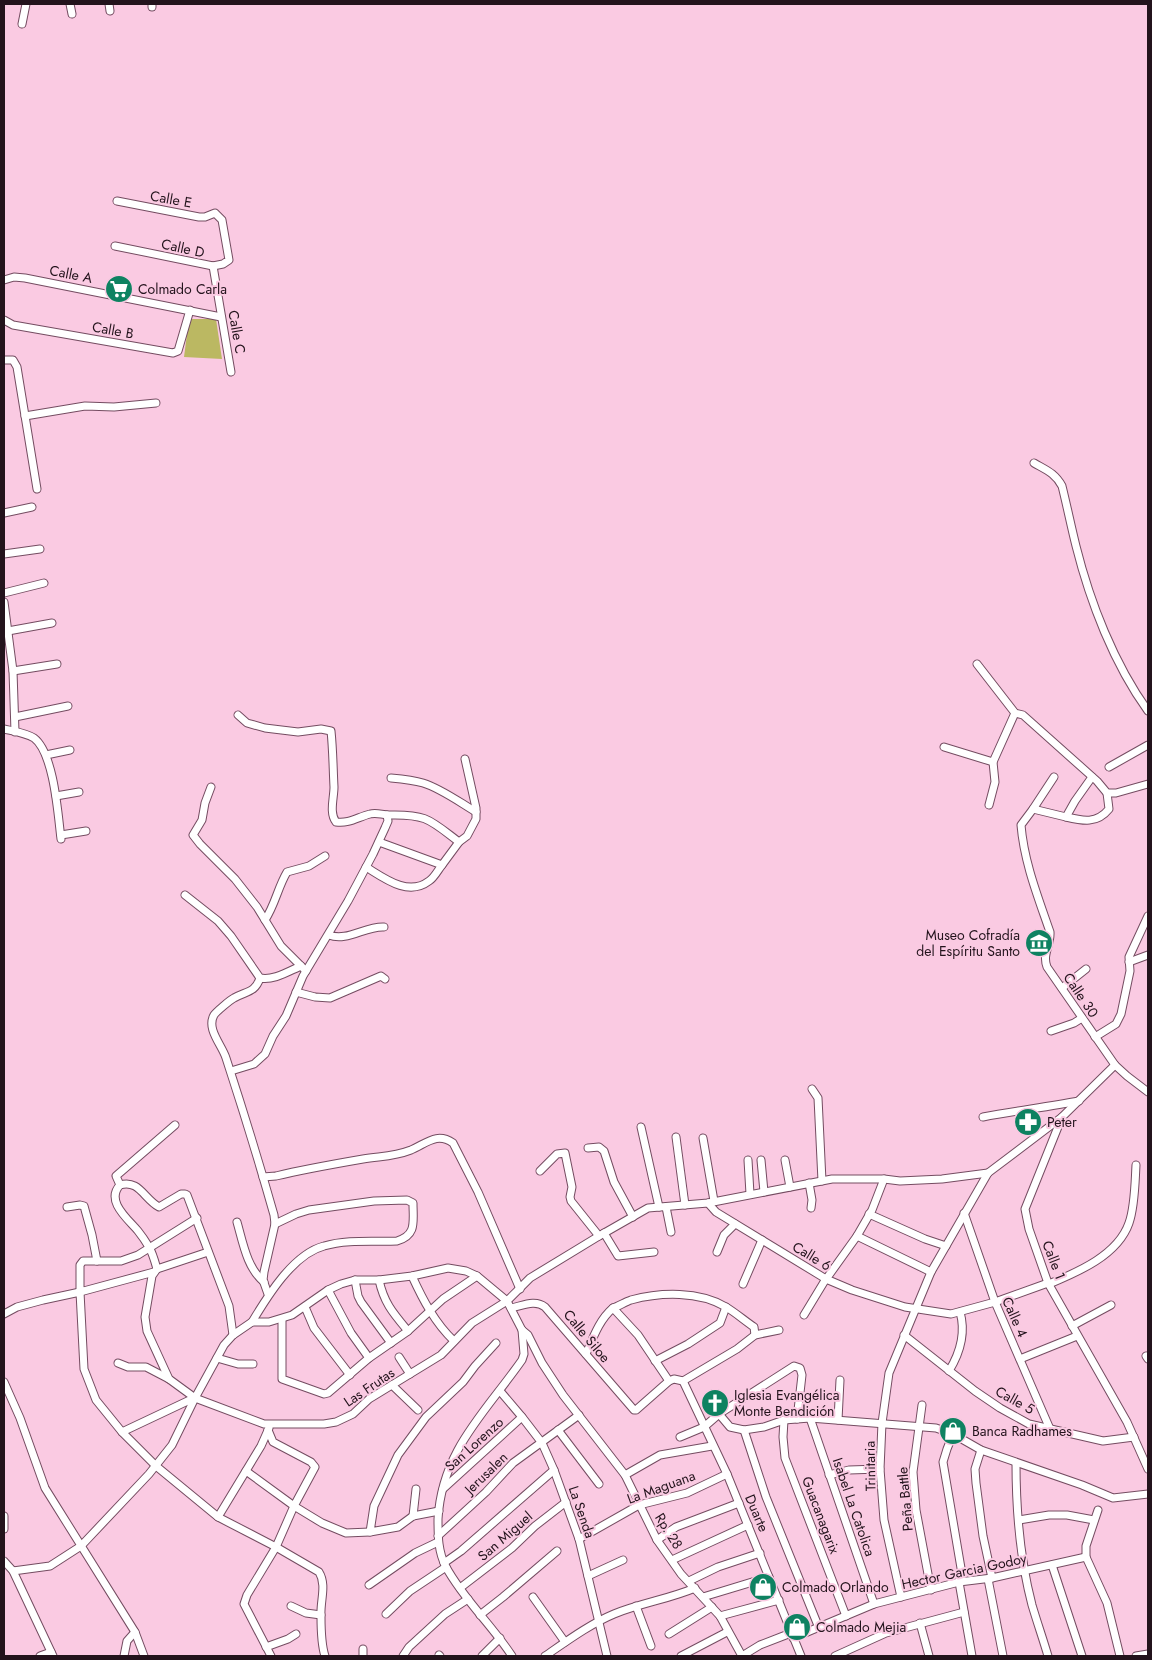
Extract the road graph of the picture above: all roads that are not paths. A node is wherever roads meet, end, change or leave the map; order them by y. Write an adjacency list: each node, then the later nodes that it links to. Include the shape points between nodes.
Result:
1 (26, 4): 4 (street)
2 (70, 4): 3 (street)
3 (72, 14)
4 (22, 24)
5 (117, 201): 6 (street, Calle E, via 199,217 215,213)
6 (219, 216): 8 (street, Calle D, via 229,260)
7 (116, 246): 8 (street, Calle D)
8 (213, 266): 11 (street, Calle C)
9 (4, 280): 10 (street, Calle A, via 25,278)
10 (190, 310): 11 (street, Calle A); 12 (street, Calle B, via 178,350 173,353 13,325)
11 (221, 317): 14 (street, Calle C)
12 (4, 320)
13 (4, 360): 16 (street, via 13,360 17,367)
14 (231, 372)
15 (156, 402): 16 (street, via 114,407 86,406)
16 (25, 416): 18 (street)
17 (1034, 463): 32 (street, via 1058,477 1091,597 1114,654)
18 (37, 489)
19 (32, 507): 20 (street)
20 (4, 513)
21 (40, 549): 22 (street)
22 (4, 554)
23 (44, 583): 24 (street)
24 (4, 593)
25 (4, 602): 27 (street)
26 (52, 623): 27 (street)
27 (7, 634): 30 (street)
28 (57, 664): 30 (street)
29 (978, 664): 33 (street)
30 (13, 671): 35 (street)
31 (68, 706): 35 (street)
32 (1148, 711)
33 (1016, 713): 43 (street); 46 (street, via 1023,715)
34 (238, 715): 56 (street, via 247,724 266,728 298,732 331,731 333,819 342,823 372,814)
35 (14, 717): 37 (street)
36 (4, 729): 37 (street)
37 (15, 732): 41 (street, via 32,737)
38 (1148, 745): 44 (street)
39 (944, 747): 43 (street)
40 (70, 750): 41 (street)
41 (46, 755): 52 (street)
42 (465, 758): 55 (street)
43 (993, 762): 53 (street, via 995,782)
44 (1109, 767)
45 (1054, 777): 54 (street, Calle 30)
46 (1092, 777): 51 (street); 57 (street)
47 (391, 778): 55 (street, via 433,787)
48 (1148, 784): 51 (street)
49 (211, 787): 66 (street, via 202,820 194,835 235,878)
50 (79, 792): 52 (street)
51 (1107, 794): 57 (street, via 1108,810 1097,820)
52 (56, 796): 58 (street, via 61,837)
53 (989, 805)
54 (1033, 809): 57 (street); 75 (street, Calle 30, via 1021,825 1024,848 1050,932 1045,962)
55 (476, 812): 60 (street, via 467,836)
56 (387, 815): 59 (street, via 388,821); 60 (street, via 427,818)
57 (1066, 817)
58 (86, 831)
59 (378, 842): 62 (street); 63 (street)
60 (459, 842): 62 (street)
61 (325, 856): 66 (street, via 309,866 287,872)
62 (442, 865): 63 (street, via 429,881 413,887 392,882)
63 (366, 868): 68 (street)
64 (185, 895): 73 (street, via 218,920)
65 (1148, 916): 70 (street)
66 (265, 920): 71 (street, via 281,946)
67 (384, 927): 68 (street, via 339,937)
68 (328, 935): 71 (street)
69 (1148, 955): 70 (street)
70 (1129, 962): 79 (street, via 1121,1014 1116,1024)
71 (304, 968): 73 (street); 76 (street)
72 (1086, 969): 75 (street)
73 (260, 978): 81 (street, via 257,986 233,998 214,1015 212,1030)
74 (385, 979): 76 (street, via 381,976 330,998)
75 (1062, 988): 77 (street, Calle 30)
76 (296, 992): 81 (street, via 265,1054 254,1064)
77 (1082, 1018): 78 (street); 79 (street, Calle 30)
78 (1051, 1031)
79 (1095, 1037): 80 (street, Calle 30)
80 (1115, 1065): 83 (street, Calle 30); 84 (street, Calle 1)
81 (231, 1071): 98 (street)
82 (812, 1089): 100 (street, via 818,1098)
83 (1148, 1092)
84 (1079, 1101): 85 (street); 86 (street, Calle 1)
85 (983, 1117)
86 (1062, 1117): 97 (street); 137 (street, Calle 1, via 1025,1206)
87 (175, 1124): 102 (street, via 116,1176)
88 (641, 1127): 109 (street)
89 (676, 1137): 107 (street)
90 (703, 1138): 106 (street)
91 (588, 1148): 113 (street, via 598,1147 604,1151 614,1182)
92 (748, 1160): 105 (street)
93 (761, 1160): 104 (street)
94 (785, 1160): 103 (street)
95 (1136, 1165): 137 (street, Calle 6, via 1131,1217 1120,1240 1086,1267)
96 (540, 1171): 119 (street, via 557,1154 565,1154 572,1187 571,1201)
97 (988, 1173): 99 (street, via 942,1179); 111 (street, Trinitaria)
98 (263, 1177): 116 (street); 138 (street, via 391,1157 424,1142 446,1138 453,1144 478,1192)
99 (884, 1179): 100 (street); 112 (street)
100 (822, 1181): 101 (street)
101 (809, 1183): 103 (street); 110 (street)
102 (120, 1185): 114 (street, via 131,1183 159,1207 186,1194); 123 (street, via 115,1192 121,1213)
103 (790, 1187): 104 (street)
104 (764, 1192): 105 (street)
105 (750, 1194): 106 (street)
106 (711, 1202): 107 (street); 117 (street, Calle 6, via 716,1212)
107 (685, 1205): 109 (street)
108 (67, 1207): 127 (street, via 84,1206)
109 (662, 1207): 113 (street, via 648,1208); 118 (street)
110 (811, 1208)
111 (964, 1213): 122 (street, Trinitaria); 142 (street, Calle 4)
112 (869, 1214): 120 (street); 122 (street)
113 (633, 1217): 119 (street)
114 (197, 1218): 123 (street); 124 (street)
115 (237, 1222): 135 (street, via 255,1275)
116 (275, 1224): 135 (street); 141 (street, via 309,1210 374,1201 407,1200 413,1204 413,1228 406,1238 323,1246 306,1255 283,1275)
117 (735, 1224): 121 (street, Calle 6); 126 (street, via 724,1235)
118 (671, 1232)
119 (601, 1235): 125 (street, via 618,1256); 138 (street, via 530,1278)
120 (857, 1236): 129 (street); 132 (street)
121 (762, 1240): 132 (street, Calle 6); 136 (street)
122 (946, 1246): 129 (street, Trinitaria)
123 (150, 1248): 127 (street, via 121,1261); 128 (street)
124 (208, 1252): 128 (street); 159 (street, via 229,1306)
125 (654, 1252)
126 (717, 1252)
127 (97, 1261): 140 (street, via 80,1263)
128 (156, 1271): 140 (street); 177 (street, via 152,1276 145,1317 146,1332)
129 (931, 1272): 148 (street, Trinitaria)
130 (412, 1276): 131 (street, via 448,1268); 134 (street); 149 (street)
131 (477, 1276): 143 (street); 149 (street)
132 (826, 1279): 148 (street, Calle 6); 152 (street)
133 (355, 1280): 134 (street); 139 (street); 164 (street, via 361,1302)
134 (379, 1280): 158 (street, via 388,1306)
135 (264, 1282): 141 (street)
136 (743, 1284)
137 (1048, 1284): 142 (street, Calle 6); 155 (street, Calle 1)
138 (520, 1289): 143 (street)
139 (328, 1290): 145 (street); 169 (street, via 351,1333)
140 (80, 1292): 151 (street, via 17,1307); 201 (street, via 84,1369 96,1400)
141 (268, 1294): 154 (street)
142 (995, 1302): 150 (street, Calle 6); 170 (street, Calle 4)
143 (509, 1305): 156 (street, Rp. 28); 163 (street, Las Frutas, via 472,1323); 166 (street, Calle Siloe, via 540,1303)
144 (1111, 1305): 155 (street)
145 (305, 1307): 153 (street); 176 (street, via 314,1328)
146 (726, 1307): 147 (street, via 709,1299 670,1295 630,1301); 160 (street, via 754,1328); 171 (street, via 720,1323)
147 (613, 1308): 166 (street, via 594,1333); 171 (street, via 638,1335)
148 (915, 1309): 150 (street, Calle 6, via 951,1314); 161 (street, Trinitaria)
149 (430, 1311): 158 (street); 163 (street)
150 (960, 1312): 174 (street, via 961,1343)
151 (4, 1314)
152 (804, 1315)
153 (282, 1319): 154 (street); 176 (street, via 282,1379 324,1394)
154 (252, 1322): 159 (street)
155 (1072, 1326): 162 (street, Calle 1)
156 (522, 1330): 183 (street, via 522,1360); 188 (street, Rp. 28)
157 (779, 1330): 160 (street)
158 (408, 1331): 164 (street)
159 (233, 1335): 168 (street)
160 (756, 1335): 180 (street)
161 (904, 1335): 174 (street, Calle 5); 194 (street, Trinitaria, via 890,1373)
162 (1077, 1336): 170 (street); 204 (street, Calle 1)
163 (454, 1341): 175 (street, Las Frutas, via 441,1355)
164 (391, 1343): 169 (street)
165 (496, 1343): 234 (street, via 463,1382 426,1417 398,1455 374,1506)
166 (586, 1354): 179 (street, Calle Siloe, via 634,1410)
167 (399, 1357): 175 (street)
168 (217, 1358): 173 (street); 184 (street)
169 (369, 1358): 176 (street)
170 (1020, 1359): 198 (street, Calle 4)
171 (655, 1361): 179 (street)
172 (118, 1363): 177 (street, Las Frutas, via 128,1367 146,1366)
173 (253, 1364)
174 (949, 1371): 198 (street, Calle 5, via 1000,1408 1029,1424)
175 (410, 1374): 182 (street, Las Frutas)
176 (350, 1375)
177 (169, 1380): 184 (street, Las Frutas)
178 (840, 1380): 193 (street)
179 (669, 1381): 180 (street)
180 (682, 1381): 196 (street, Duarte)
181 (4, 1382): 238 (street, via 45,1488)
182 (392, 1385): 186 (street); 197 (street, Las Frutas, via 353,1414 336,1422)
183 (500, 1391): 189 (street, La Senda); 219 (street, via 467,1432)
184 (194, 1398): 197 (street, Las Frutas); 201 (street); 209 (street, via 172,1445)
185 (922, 1405): 195 (street, Peña Battle)
186 (418, 1410)
187 (719, 1414): 191 (street, via 794,1366 800,1368 802,1375); 196 (street); 200 (street, via 730,1426)
188 (579, 1415): 199 (street, Jerusalen); 215 (street, Rp. 28)
189 (522, 1417): 205 (street, La Senda); 219 (street, San Lorenzo)
190 (810, 1418): 191 (street); 193 (street); 216 (street, Isabel La Catolica)
191 (797, 1419): 192 (street)
192 (784, 1420): 200 (street, via 764,1428); 273 (street, Guacanagarix, via 785,1458)
193 (838, 1420): 194 (street)
194 (882, 1423): 195 (street); 210 (street, Trinitaria)
195 (919, 1426): 202 (street); 258 (street, Peña Battle, via 913,1472 916,1510)
196 (704, 1427): 203 (street); 206 (street, Duarte)
197 (269, 1428): 213 (street); 224 (street, via 273,1442 311,1462 315,1468)
198 (1050, 1429): 204 (street, Calle 5, via 1103,1441)
199 (558, 1430): 205 (street, Jerusalen); 217 (street)
200 (744, 1430): 276 (street, via 766,1497)
201 (122, 1432): 209 (street)
202 (953, 1434): 207 (street); 254 (street, via 944,1462 962,1574)
203 (680, 1437)
204 (1134, 1437): 211 (street, Calle 1)
205 (542, 1443): 212 (street, La Senda); 235 (street, Jerusalen, via 512,1463)
206 (712, 1446): 214 (street, Duarte); 215 (street, via 660,1455)
207 (981, 1450): 208 (street); 252 (street, via 975,1469)
208 (1016, 1463): 220 (street, via 1113,1498); 230 (street)
209 (156, 1466): 228 (street); 238 (street)
210 (880, 1469): 216 (street, via 849,1470); 261 (street, Trinitaria, via 884,1520)
211 (1148, 1469)
212 (554, 1470): 221 (street, La Senda); 246 (street)
213 (246, 1471): 224 (street); 228 (street)
214 (727, 1474): 222 (street, Duarte); 223 (street, La Maguana, via 687,1493)
215 (625, 1475): 223 (street, Rp. 28)
216 (830, 1475): 264 (street, Isabel La Catolica)
217 (599, 1484)
218 (416, 1489): 229 (street)
219 (442, 1490): 226 (street)
220 (1148, 1494)
221 (566, 1502): 236 (street, La Senda); 256 (street, San Miguel)
222 (739, 1503): 232 (street, Duarte); 237 (street, via 676,1527)
223 (639, 1505): 236 (street, La Maguana); 237 (street, Rp. 28)
224 (294, 1506): 234 (street, via 346,1533); 239 (street)
225 (1098, 1510): 231 (street)
226 (439, 1511): 229 (street); 235 (street)
227 (4, 1516): 233 (street)
228 (218, 1516): 239 (street)
229 (413, 1516): 234 (street, via 398,1528)
230 (1019, 1520): 231 (street, via 1067,1515); 248 (street)
231 (1094, 1520): 242 (street)
232 (748, 1525): 241 (street, Duarte); 244 (street)
233 (4, 1529)
234 (370, 1532)
235 (438, 1539): 246 (street); 255 (street, Jerusalen)
236 (579, 1539): 250 (street, La Senda)
237 (657, 1540): 244 (street, Rp. 28)
238 (81, 1546): 249 (street, via 50,1566); 277 (street)
239 (276, 1547): 270 (street, via 319,1572 323,1585); 285 (street, via 244,1604)
240 (557, 1551): 271 (street)
241 (760, 1554): 251 (street, Duarte); 253 (street)
242 (1086, 1557): 247 (street, Hector Garcia Godoy); 307 (street, via 1107,1603)
243 (623, 1560): 250 (street)
244 (672, 1560): 253 (street, Rp. 28)
245 (4, 1561): 249 (street)
246 (445, 1565): 256 (street); 269 (street)
247 (1052, 1565): 248 (street, Hector Garcia Godoy); 306 (street)
248 (1026, 1570): 252 (street, Hector Garcia Godoy); 305 (street, via 1032,1604)
249 (13, 1571): 286 (street)
250 (588, 1576): 274 (street, La Senda)
251 (769, 1577): 260 (street); 263 (street, Duarte)
252 (990, 1578): 254 (street, Hector Garcia Godoy); 304 (street)
253 (689, 1580): 257 (street, Rp. 28)
254 (959, 1582): 258 (street, Hector Garcia Godoy); 268 (street)
255 (369, 1585)
256 (460, 1588): 262 (street)
257 (695, 1588): 260 (street, Rp. 28); 266 (street)
258 (931, 1590): 261 (street, Hector Garcia Godoy)
259 (533, 1596): 283 (street)
260 (704, 1597): 267 (street, Rp. 28)
261 (901, 1597): 264 (street, Hector Garcia Godoy)
262 (468, 1599): 271 (street); 293 (street, via 445,1614 409,1647)
263 (779, 1600): 272 (street); 281 (street, Duarte)
264 (874, 1604): 273 (street, Hector Garcia Godoy)
265 (291, 1606): 270 (street)
266 (636, 1606): 274 (street); 284 (street)
267 (712, 1607): 272 (street, Rp. 28); 280 (street)
268 (964, 1612): 275 (street); 303 (street)
269 (386, 1614)
270 (320, 1615): 292 (street)
271 (480, 1615): 282 (street)
272 (720, 1616): 278 (street, Rp. 28)
273 (846, 1616): 276 (street, Hector Garcia Godoy)
274 (598, 1622): 283 (street); 297 (street, La Senda)
275 (920, 1623): 301 (street, via 886,1633); 302 (street)
276 (819, 1628): 281 (street, Hector Garcia Godoy)
277 (135, 1632): 289 (street, via 127,1641); 290 (street)
278 (727, 1632): 298 (street); 299 (street, Rp. 28)
279 (296, 1634): 285 (street)
280 (669, 1634)
281 (792, 1635): 299 (street, Hector Garcia Godoy, via 760,1645); 300 (street, Duarte)
282 (500, 1638): 294 (street); 295 (street)
283 (565, 1642): 296 (street)
284 (651, 1646)
285 (266, 1647): 291 (street)
286 (52, 1654): 288 (street)
287 (1148, 1654): 308 (street)
288 (40, 1656)
289 (124, 1656)
290 (144, 1656)
291 (271, 1656)
292 (325, 1656)
293 (404, 1656)
294 (482, 1656)
295 (512, 1656)
296 (545, 1656)
297 (607, 1656)
298 (681, 1656)
299 (742, 1656)
300 (801, 1656)
301 (835, 1656)
302 (929, 1656)
303 (972, 1656)
304 (1003, 1656)
305 (1048, 1656)
306 (1082, 1656)
307 (1120, 1656)
308 (1136, 1656)

